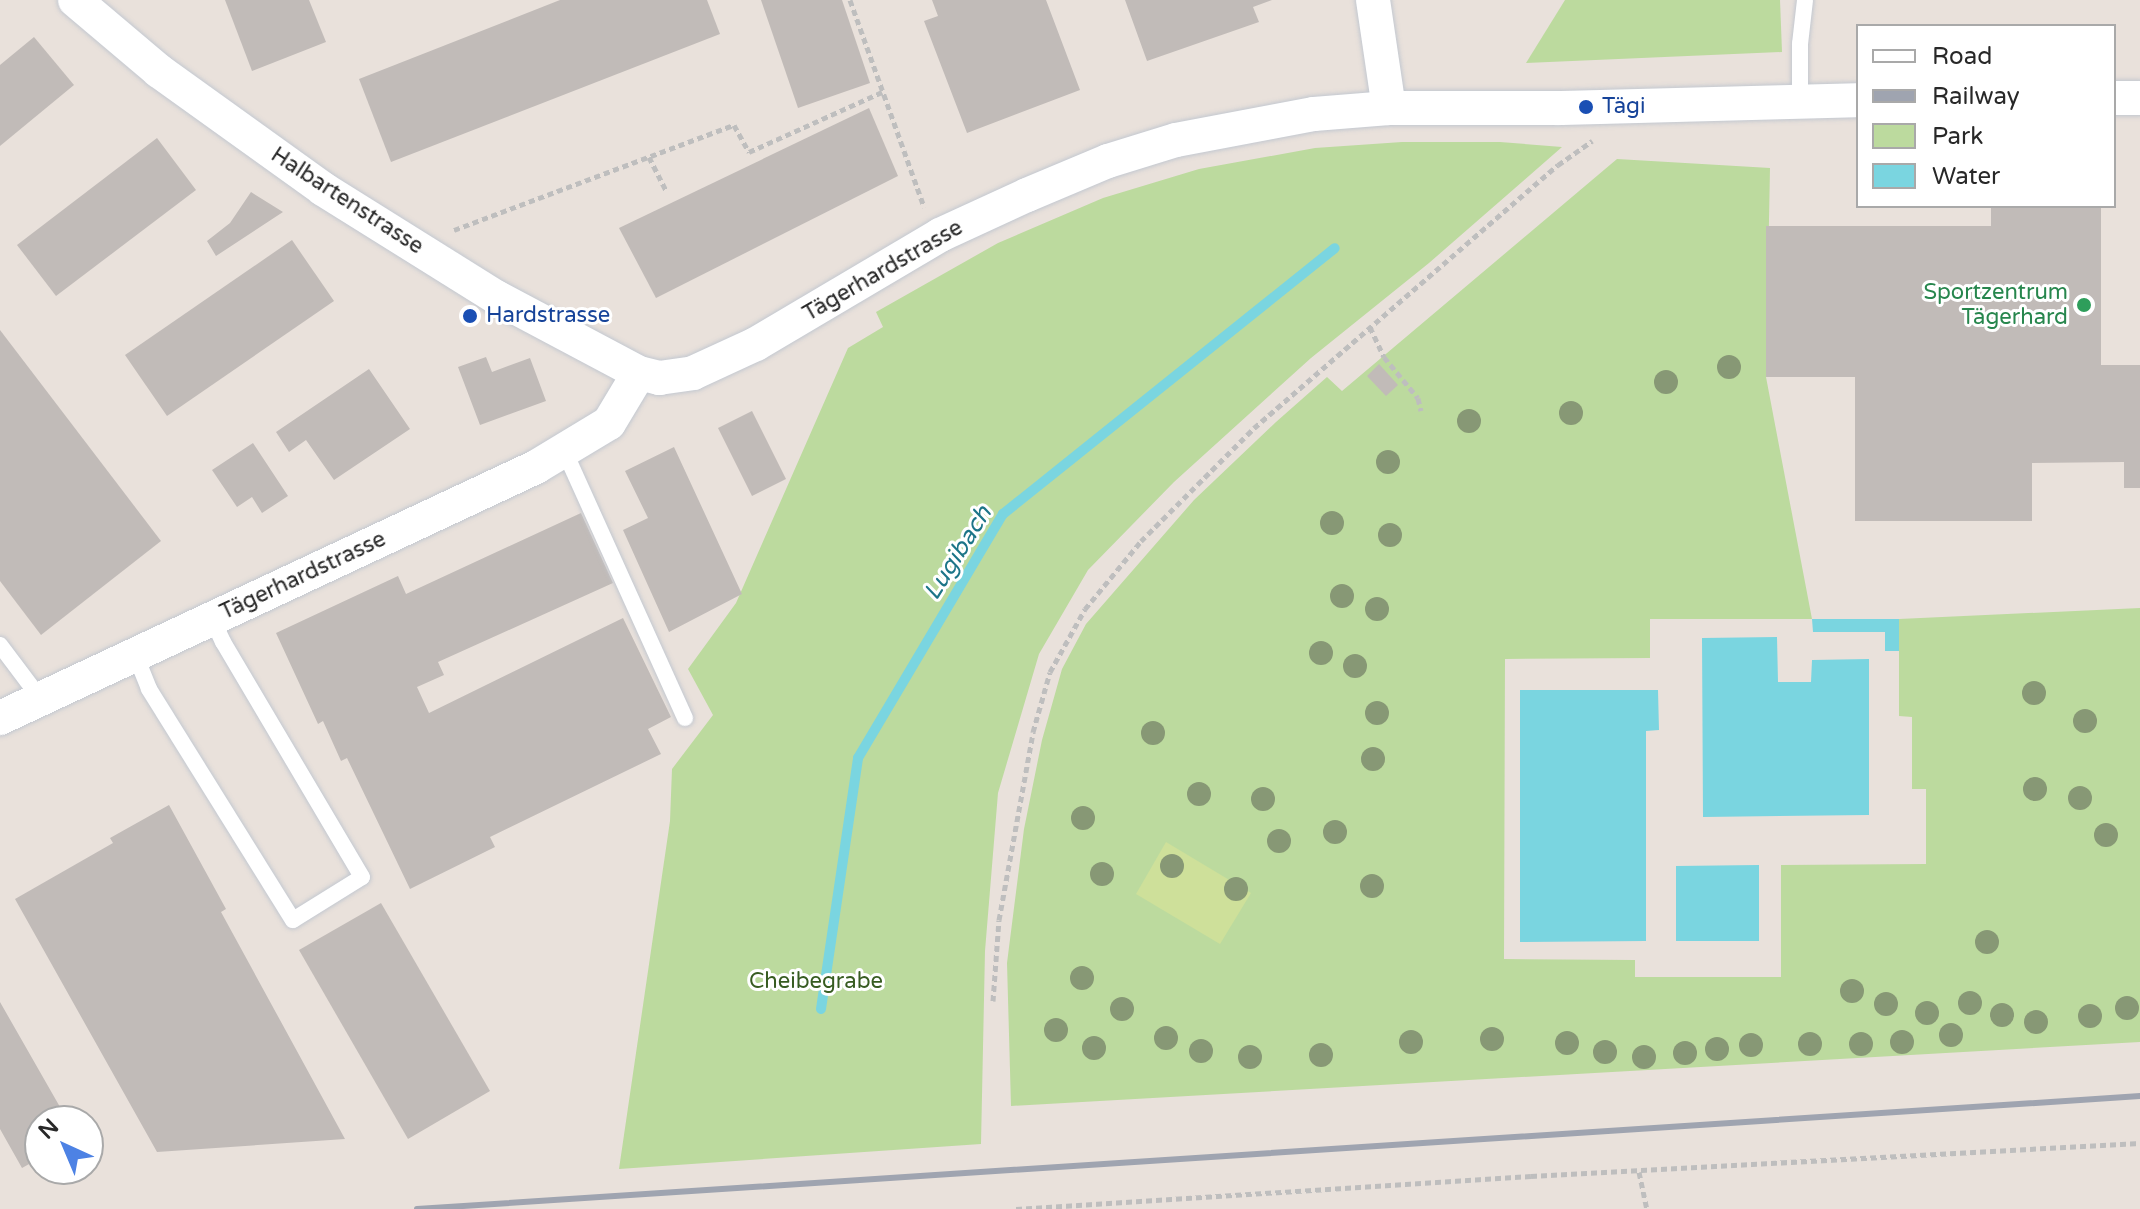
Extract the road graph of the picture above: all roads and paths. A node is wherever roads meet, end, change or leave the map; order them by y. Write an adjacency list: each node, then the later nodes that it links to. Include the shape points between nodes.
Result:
1 (75, 0): 17 (street, Halbartenstrasse, via 159,71 323,189 496,297)
2 (850, 0): 5 (path)
3 (1373, 0): 10 (street)
4 (1805, 0): 8 (lane)
5 (882, 92): 12 (path, via 749,152 734,125); 15 (path, via 926,212)
6 (2116, 98): 7 (street)
7 (2140, 98)
8 (1800, 100): 9 (street, Tägerhardstrasse); 10 (street, Tägerhardstrasse)
9 (1856, 100)
10 (1389, 108): 15 (street, Tägerhardstrasse, via 1299,116 1176,140 1108,161)
11 (1598, 136): 16 (path)
12 (649, 157): 13 (path); 14 (path)
13 (666, 191)
14 (445, 234)
15 (940, 235): 17 (street, Tägerhardstrasse, via 756,344 693,373 659,378)
16 (1370, 327): 18 (path, via 1384,357 1418,398); 26 (path, via 1205,473 1113,573 1072,629 1050,672 1033,732 999,920)
17 (639, 373): 19 (street, Tägerhardstrasse, via 609,423)
18 (1421, 411)
19 (564, 450): 20 (street, Tägerhardstrasse); 25 (lane)
20 (212, 618): 22 (street, Tägerhardstrasse); 22 (lane, via 362,877 293,920 149,689)
21 (0, 645): 23 (lane)
22 (135, 654): 23 (street, Tägerhardstrasse)
23 (40, 698): 24 (street, Tägerhardstrasse)
24 (0, 718)
25 (685, 718)
26 (993, 1001)
27 (2140, 1143): 28 (path)
28 (1639, 1172): 29 (path); 30 (path)
29 (1016, 1209)
30 (1647, 1209)

